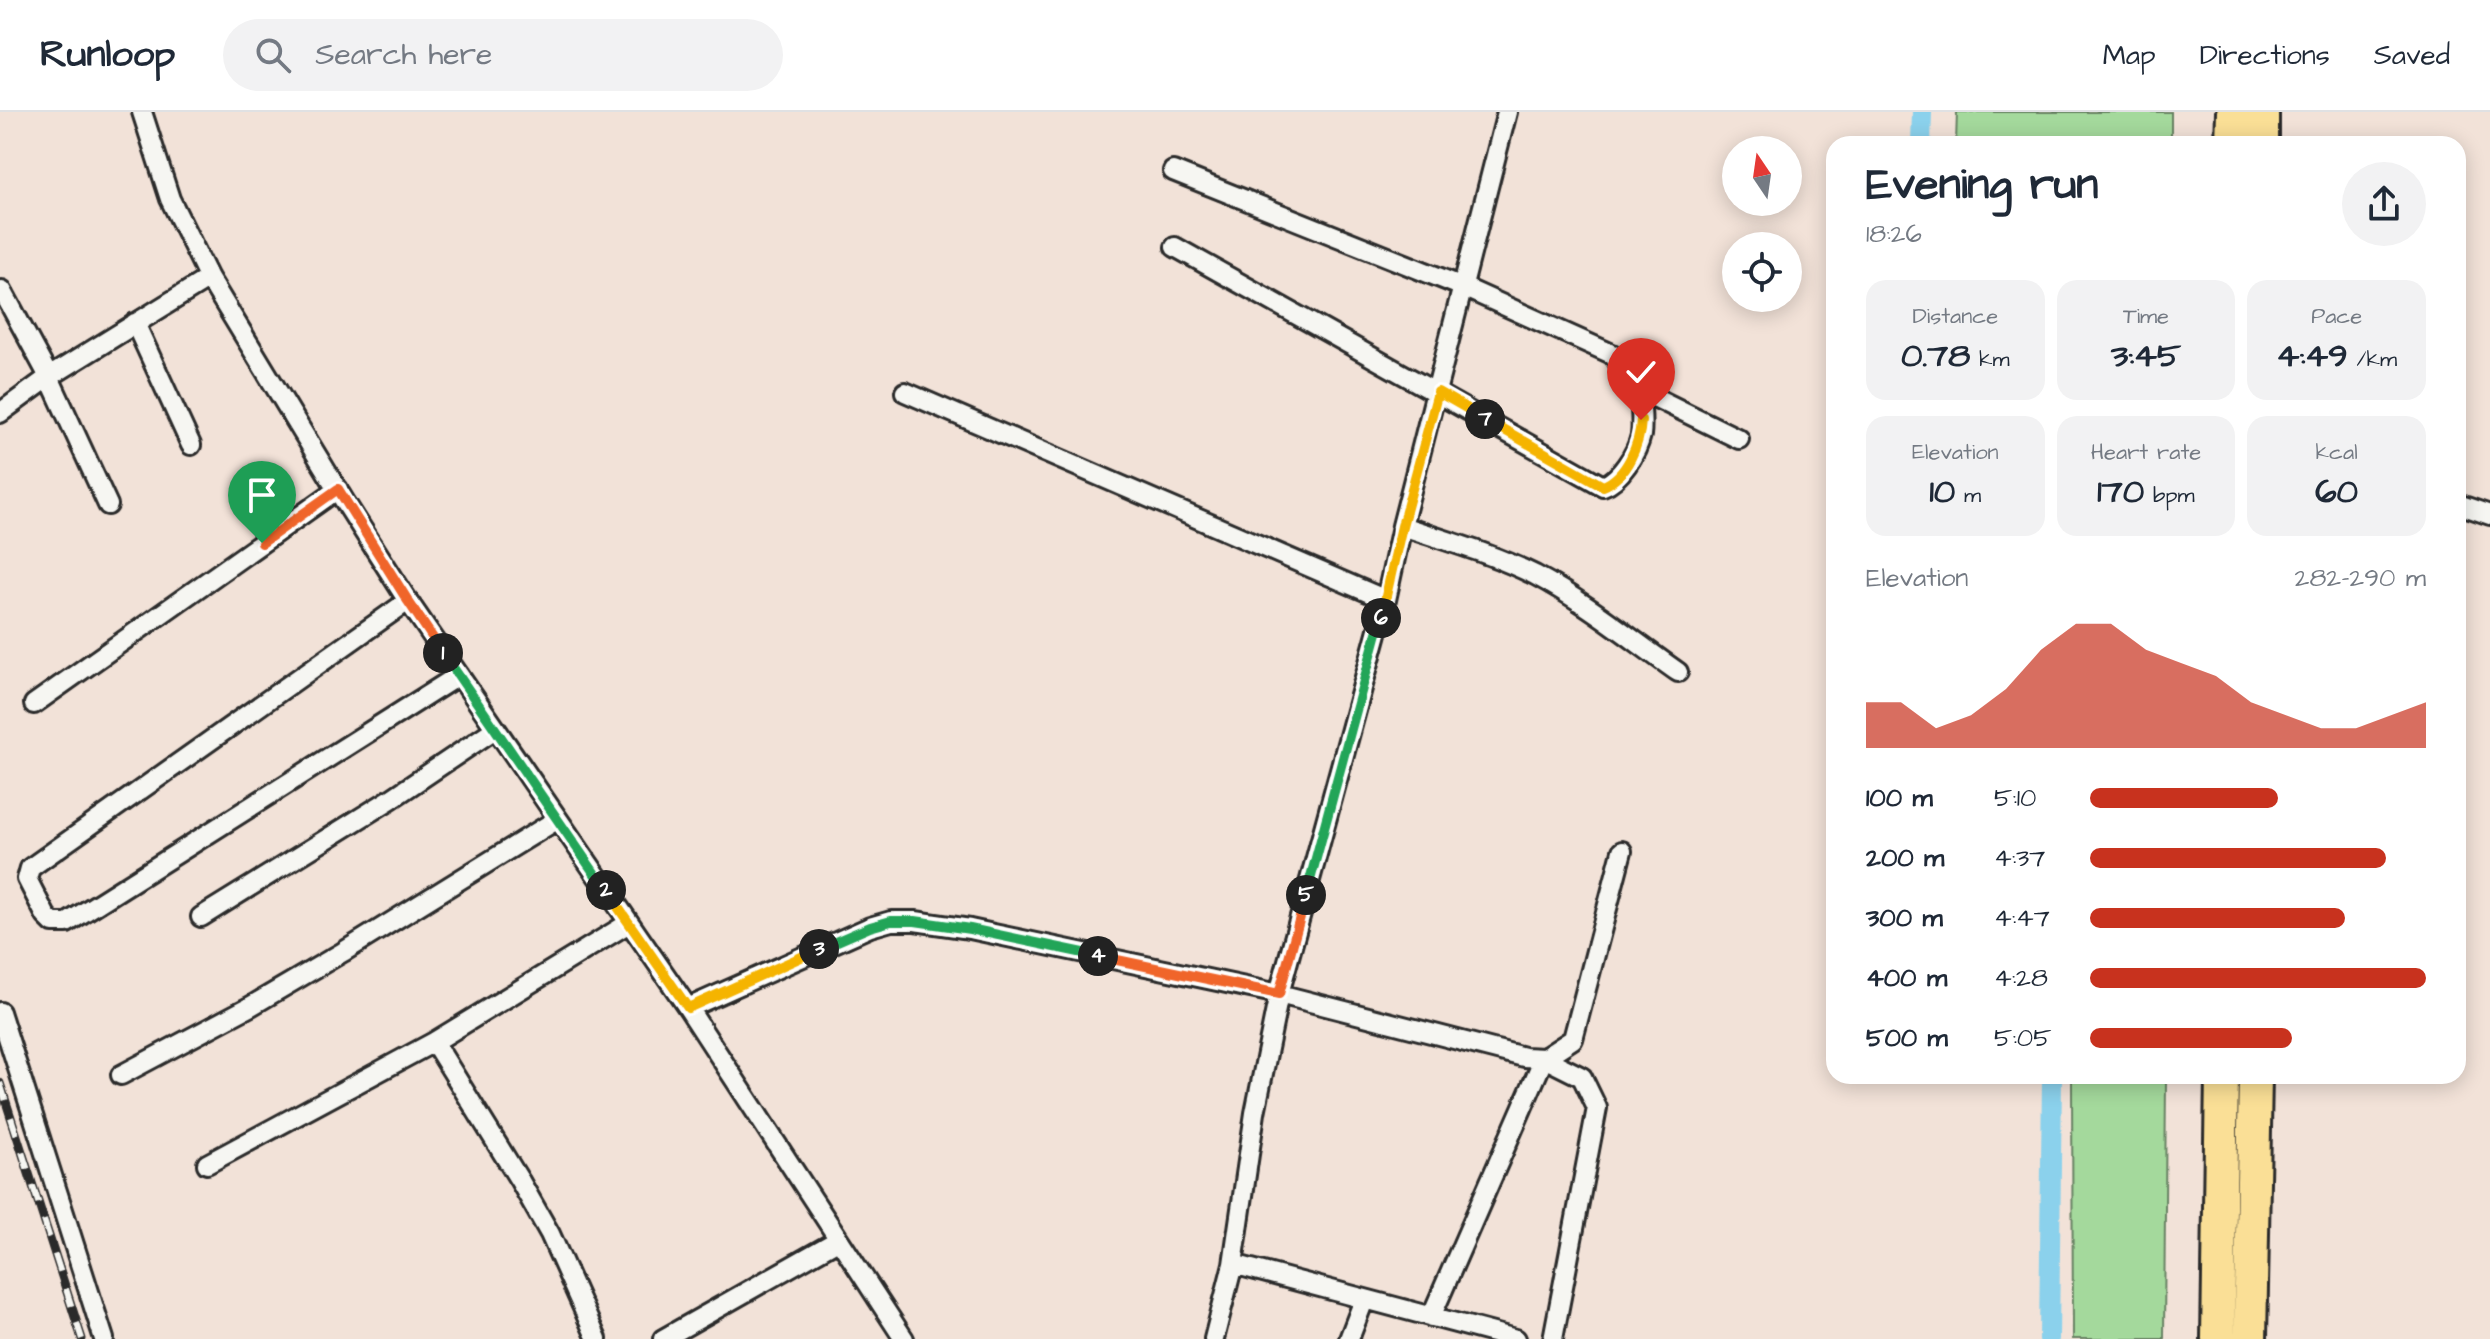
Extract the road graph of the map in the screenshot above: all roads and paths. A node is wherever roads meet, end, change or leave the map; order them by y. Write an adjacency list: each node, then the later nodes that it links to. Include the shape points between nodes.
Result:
1 (142, 112): 9 (street, via 170,199)
2 (1507, 112): 10 (street)
3 (2233, 112): 5 (highway)
4 (2262, 112): 6 (highway)
5 (2232, 136)
6 (2262, 136)
7 (1173, 171): 10 (street)
8 (1175, 247): 16 (street)
9 (209, 278): 12 (street); 20 (street)
10 (1463, 287): 14 (street, via 1612,354); 16 (street)
11 (2, 290): 13 (street)
12 (135, 323): 13 (street); 19 (street)
13 (49, 377): 17 (street); 21 (street)
14 (1640, 390): 16 (street, via 1637,447 1624,468 1603,486); 18 (street)
15 (905, 392): 25 (street)
16 (1438, 392): 24 (street)
17 (0, 413)
18 (1739, 439)
19 (191, 445)
20 (338, 489): 26 (street); 29 (street)
21 (108, 505)
22 (2466, 507): 23 (street)
23 (2490, 515)
24 (1402, 526): 25 (street); 27 (street, via 1534,575)
25 (1386, 600): 35 (street)
26 (408, 601): 28 (street); 28 (street, via 30,868 27,879 46,916 53,923 67,923)
27 (1678, 672)
28 (459, 675): 30 (street)
29 (34, 704)
30 (495, 729): 31 (street); 33 (street)
31 (558, 819): 34 (street); 40 (street, via 251,1006)
32 (1622, 851): 39 (street, via 1573,1039)
33 (201, 917)
34 (629, 923): 36 (street); 38 (street)
35 (1279, 994): 36 (street, via 970,929 891,921); 39 (street); 45 (street)
36 (688, 1008): 44 (street)
37 (0, 1012): 48 (street)
38 (434, 1042): 43 (street); 49 (street, via 550,1234)
39 (1544, 1058): 47 (street); 55 (street, via 1582,1077 1597,1108)
40 (121, 1075)
41 (2222, 1084): 56 (highway)
42 (2255, 1084): 57 (highway)
43 (207, 1164)
44 (838, 1240): 50 (street); 51 (street)
45 (1233, 1264): 46 (street); 52 (street)
46 (1364, 1300): 47 (street); 53 (street)
47 (1431, 1317): 54 (street)
48 (104, 1339)
49 (597, 1339)
50 (663, 1339)
51 (904, 1339)
52 (1214, 1339)
53 (1349, 1339)
54 (1516, 1339)
55 (1553, 1339)
56 (2218, 1339)
57 (2250, 1339)

